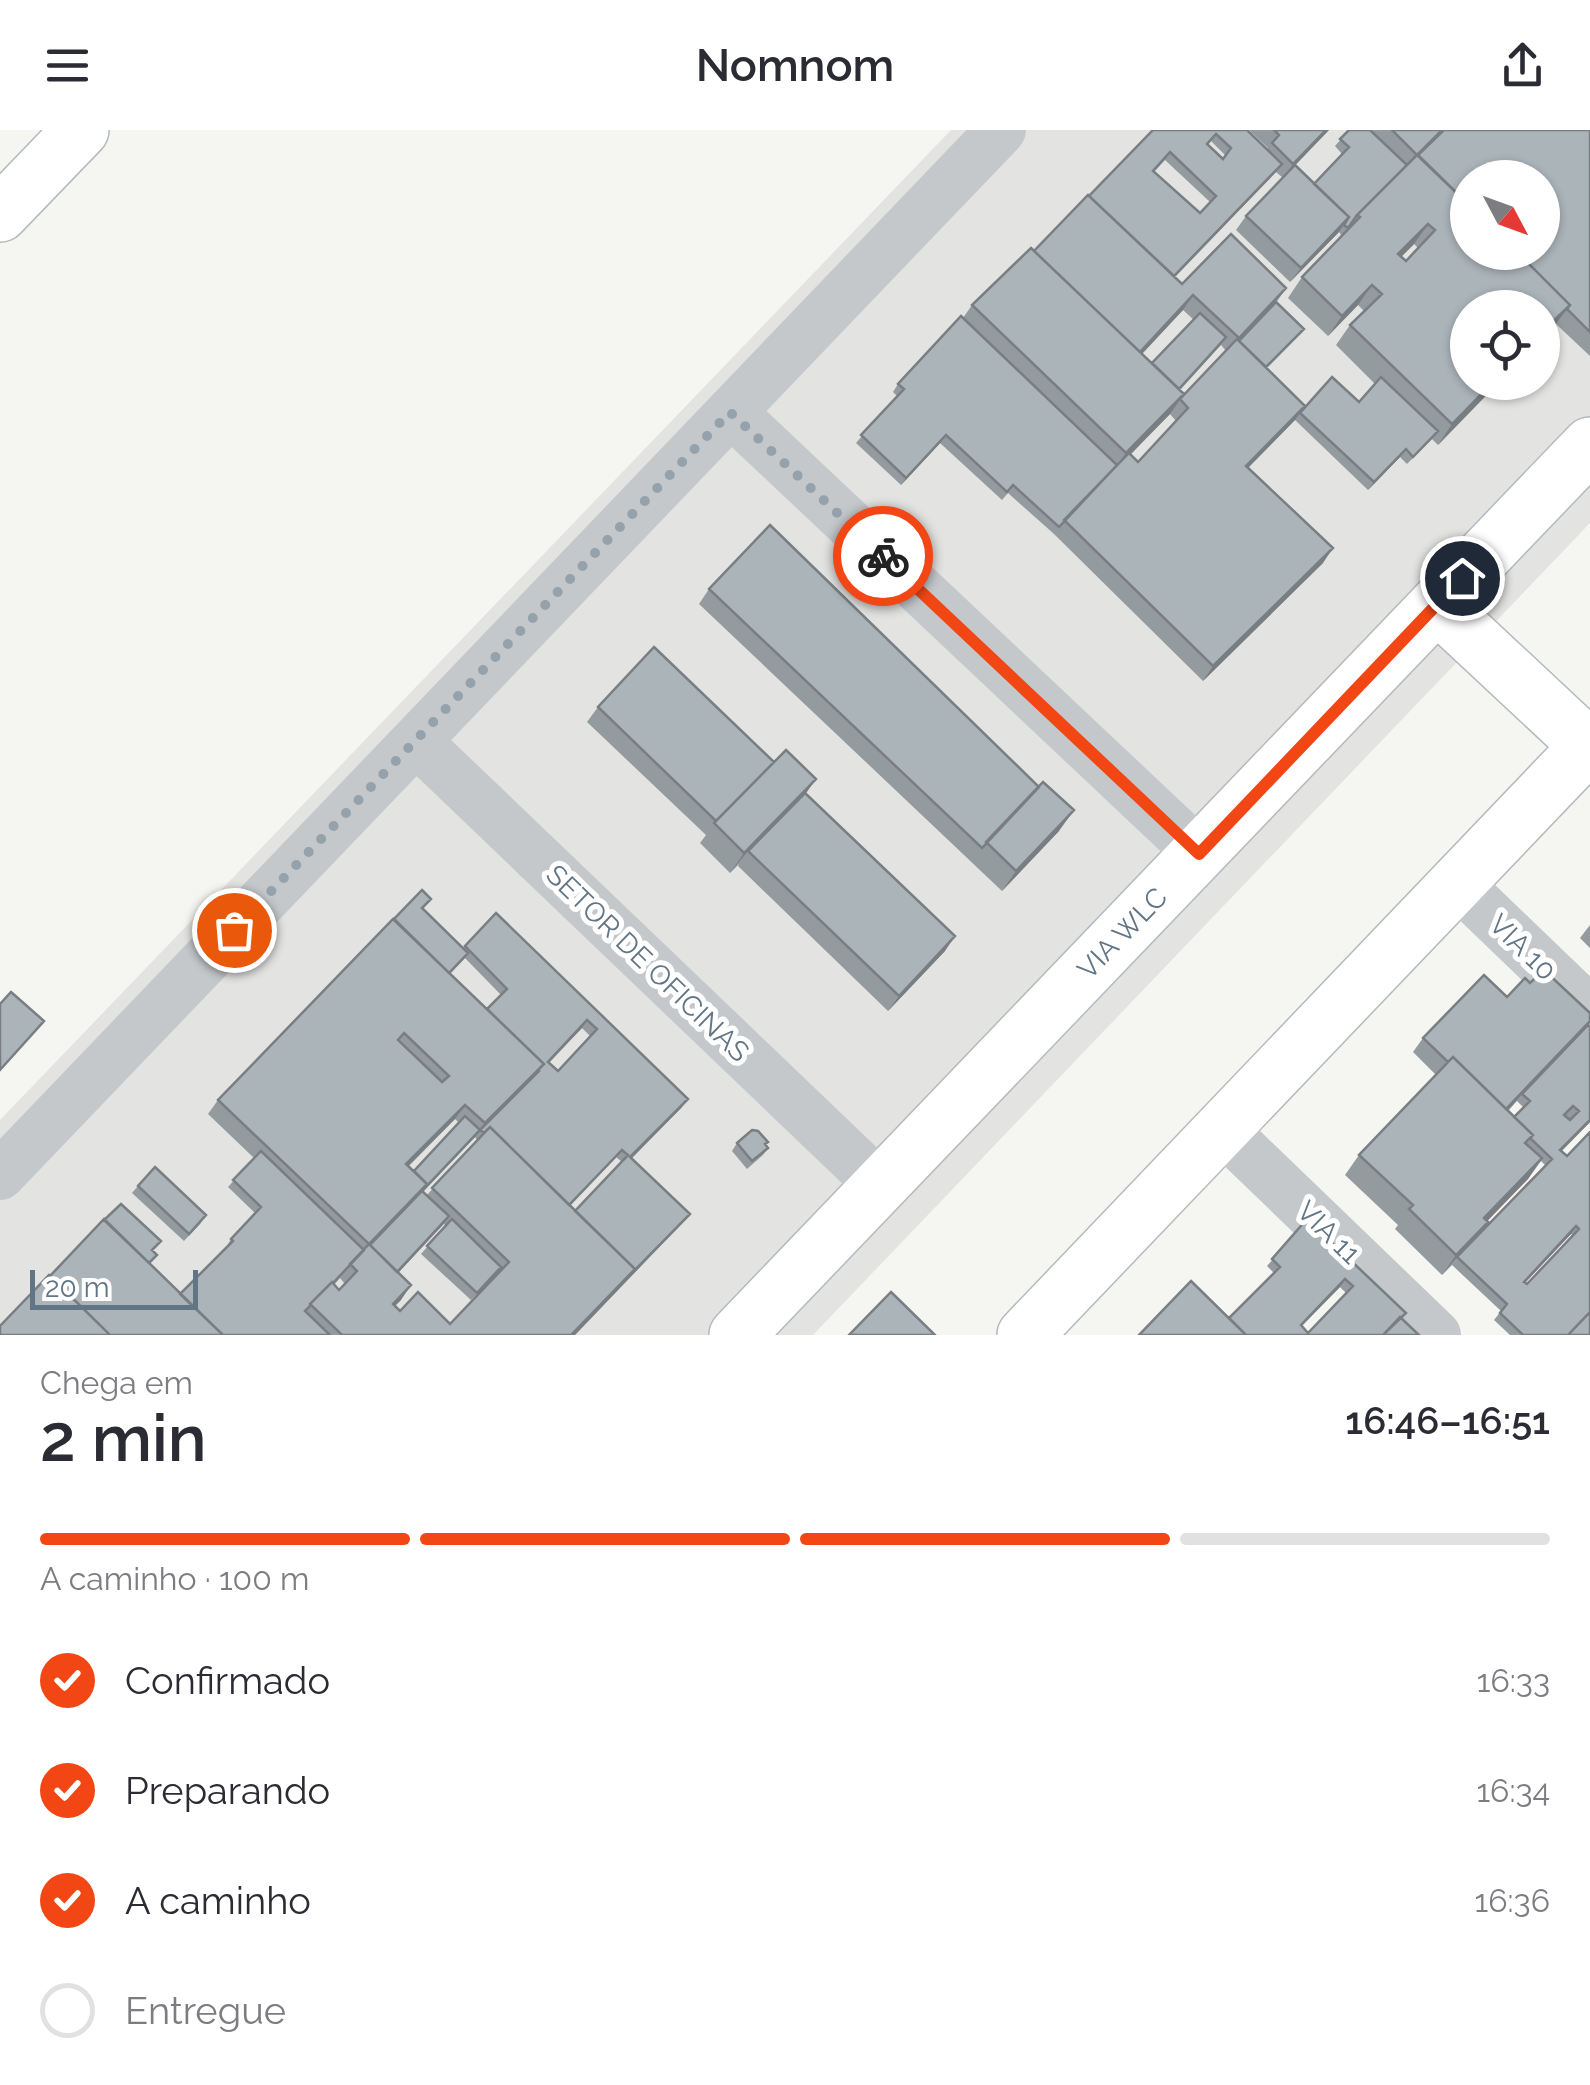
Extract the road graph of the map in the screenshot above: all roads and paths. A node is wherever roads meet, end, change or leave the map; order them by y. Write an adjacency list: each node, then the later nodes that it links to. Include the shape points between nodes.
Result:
1 (81, 130): 3 (street)
2 (1001, 130): 4 (street)
3 (0, 214)
4 (730, 412): 7 (street); 9 (street)
5 (1590, 446): 6 (street, VIA WLC)
6 (1437, 605): 8 (street); 9 (street, VIA WLC)
7 (416, 741): 13 (street); 14 (street, SETOR DE OFICINAS)
8 (1589, 745): 10 (street)
9 (1199, 854): 14 (street, VIA WLC)
10 (1457, 883): 11 (street, VIA 10); 12 (street)
11 (1590, 1011)
12 (1222, 1129): 16 (street); 17 (street, VIA 11)
13 (0, 1174)
14 (880, 1185): 15 (street, VIA WLC)
15 (737, 1335)
16 (1025, 1335)
17 (1436, 1335)

